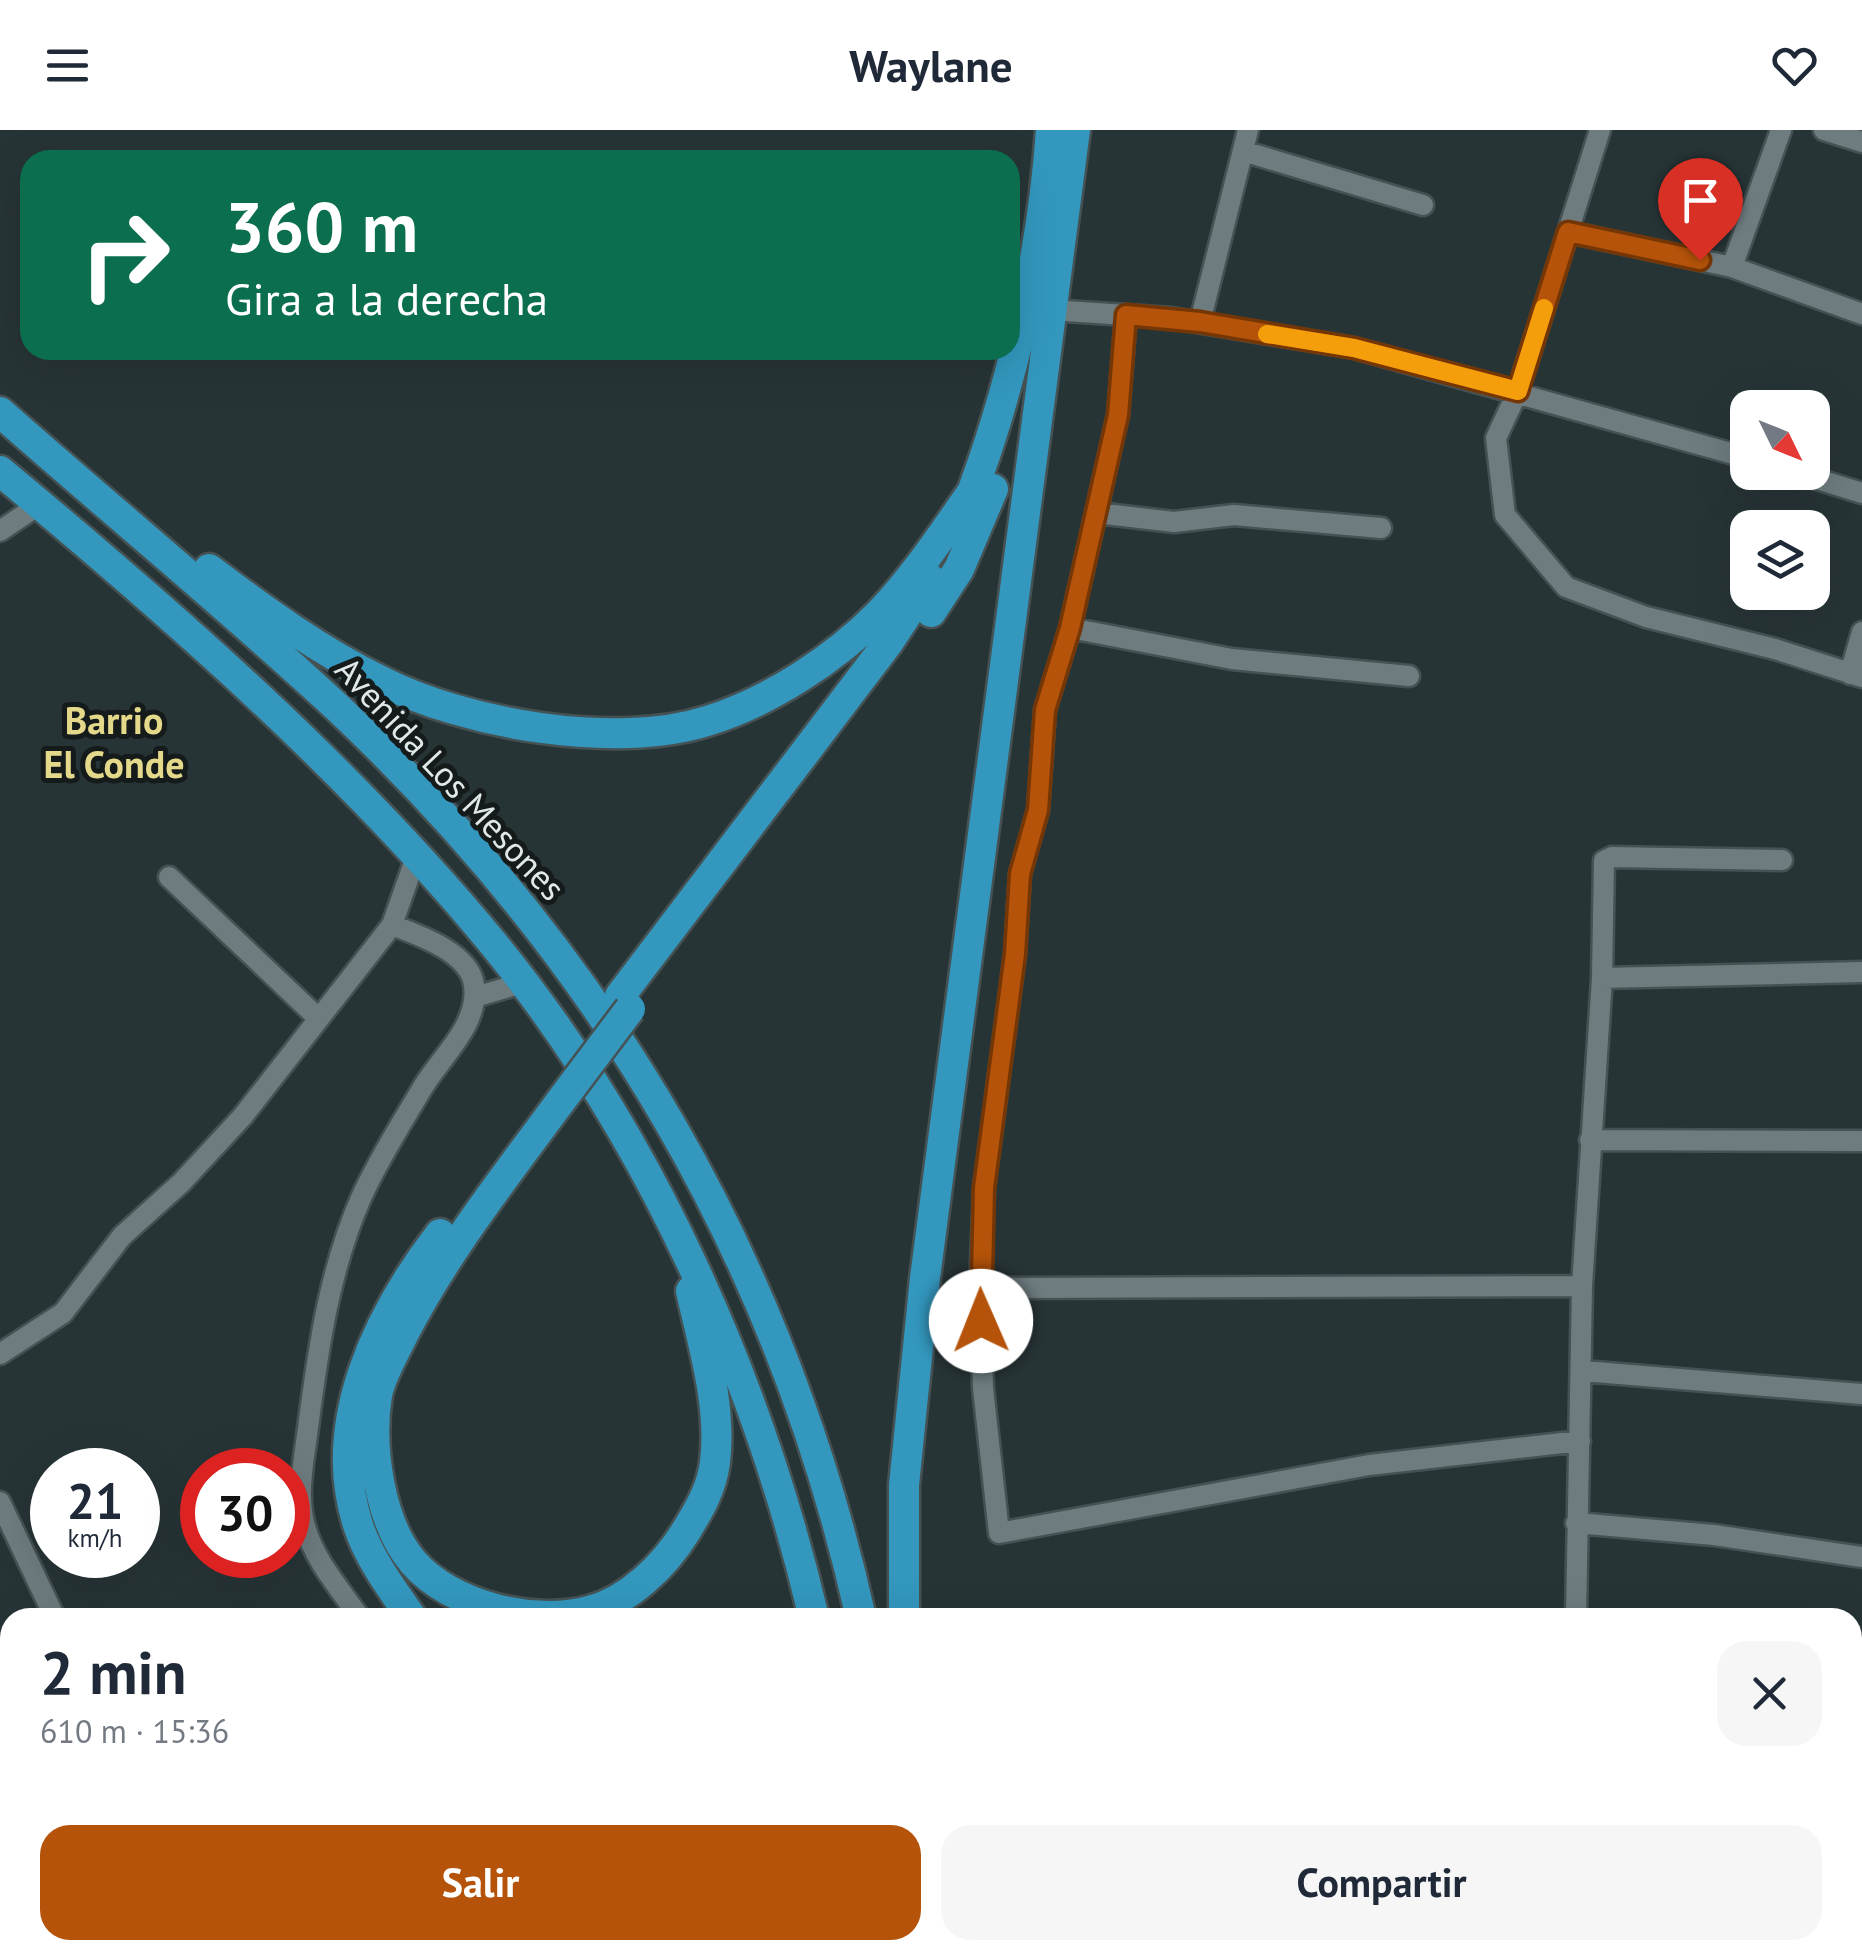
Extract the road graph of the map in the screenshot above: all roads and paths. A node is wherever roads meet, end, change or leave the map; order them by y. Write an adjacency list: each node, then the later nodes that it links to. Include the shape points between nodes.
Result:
1 (1051, 130): 16 (highway)
2 (1075, 130): 12 (highway)
3 (1248, 130): 8 (street)
4 (1600, 130): 10 (street)
5 (1781, 130): 11 (street)
6 (1824, 130): 7 (street)
7 (1862, 142)
8 (1243, 152): 9 (street); 15 (street)
9 (1422, 205)
10 (1568, 232): 11 (street); 18 (street)
11 (1732, 266): 13 (street)
12 (1050, 310): 14 (street); 42 (highway, via 985,516 959,569 922,626); 64 (highway, via 916,1352 904,1485)
13 (1862, 314)
14 (1126, 315): 15 (street); 27 (street, via 1118,415)
15 (1200, 322): 18 (street, via 1354,348)
16 (1020, 324)
17 (1012, 360): 24 (highway)
18 (1518, 391): 20 (street); 32 (street, via 1496,438 1505,515 1566,587 1646,617)
19 (0, 412): 21 (highway, Avenida Los Mesones)
20 (1730, 453)
21 (62, 467): 24 (highway, via 290,627 381,682 478,718 576,730 671,728 759,700 878,615); 63 (highway, Avenida Los Mesones, via 340,710 464,838 584,988 672,1121 767,1311 818,1446)
22 (0, 471): 26 (highway)
23 (1830, 483): 25 (street)
24 (972, 492): 42 (highway, via 954,541 888,642)
25 (1862, 492)
26 (40, 504): 29 (street); 34 (highway, via 304,740)
27 (1097, 514): 28 (street, via 1174,522 1234,515); 30 (street)
28 (1381, 528)
29 (0, 531)
30 (1070, 628): 33 (street, via 1232,659); 49 (street, via 1045,710 1038,810 1020,874 984,1188)
31 (1862, 632): 32 (street)
32 (1856, 675)
33 (1409, 676)
34 (416, 857): 37 (street); 40 (highway)
35 (1782, 860): 39 (street, via 1604,862)
36 (169, 877): 43 (street)
37 (392, 925): 41 (street, via 462,962); 43 (street)
38 (1862, 972): 39 (street)
39 (1602, 978): 45 (street)
40 (522, 983): 41 (street); 47 (highway, via 596,1088)
41 (475, 997): 58 (street, via 462,1031 430,1074 362,1198 321,1336 302,1514 316,1554)
42 (625, 1003): 44 (highway)
43 (317, 1017): 50 (street, via 243,1116 122,1236 63,1313)
44 (556, 1096): 59 (highway, via 410,1273 352,1398 346,1471 358,1527); 60 (highway, via 437,1271 377,1393 375,1442 388,1514 413,1562)
45 (1590, 1140): 46 (street); 48 (street)
46 (1862, 1141)
47 (682, 1244): 61 (highway, via 709,1368 716,1463 704,1503 672,1554 642,1583); 62 (highway, via 725,1335)
48 (1582, 1286): 49 (street); 51 (street)
49 (980, 1288): 53 (street, via 999,1532 1369,1465)
50 (0, 1354)
51 (1583, 1370): 52 (street); 53 (street)
52 (1862, 1394)
53 (1580, 1440): 55 (street)
54 (0, 1502): 57 (street)
55 (1576, 1523): 56 (street); 65 (street)
56 (1862, 1558)
57 (50, 1608)
58 (353, 1608)
59 (405, 1608)
60 (493, 1608)
61 (595, 1608)
62 (812, 1608)
63 (858, 1608)
64 (904, 1608)
65 (1576, 1608)

